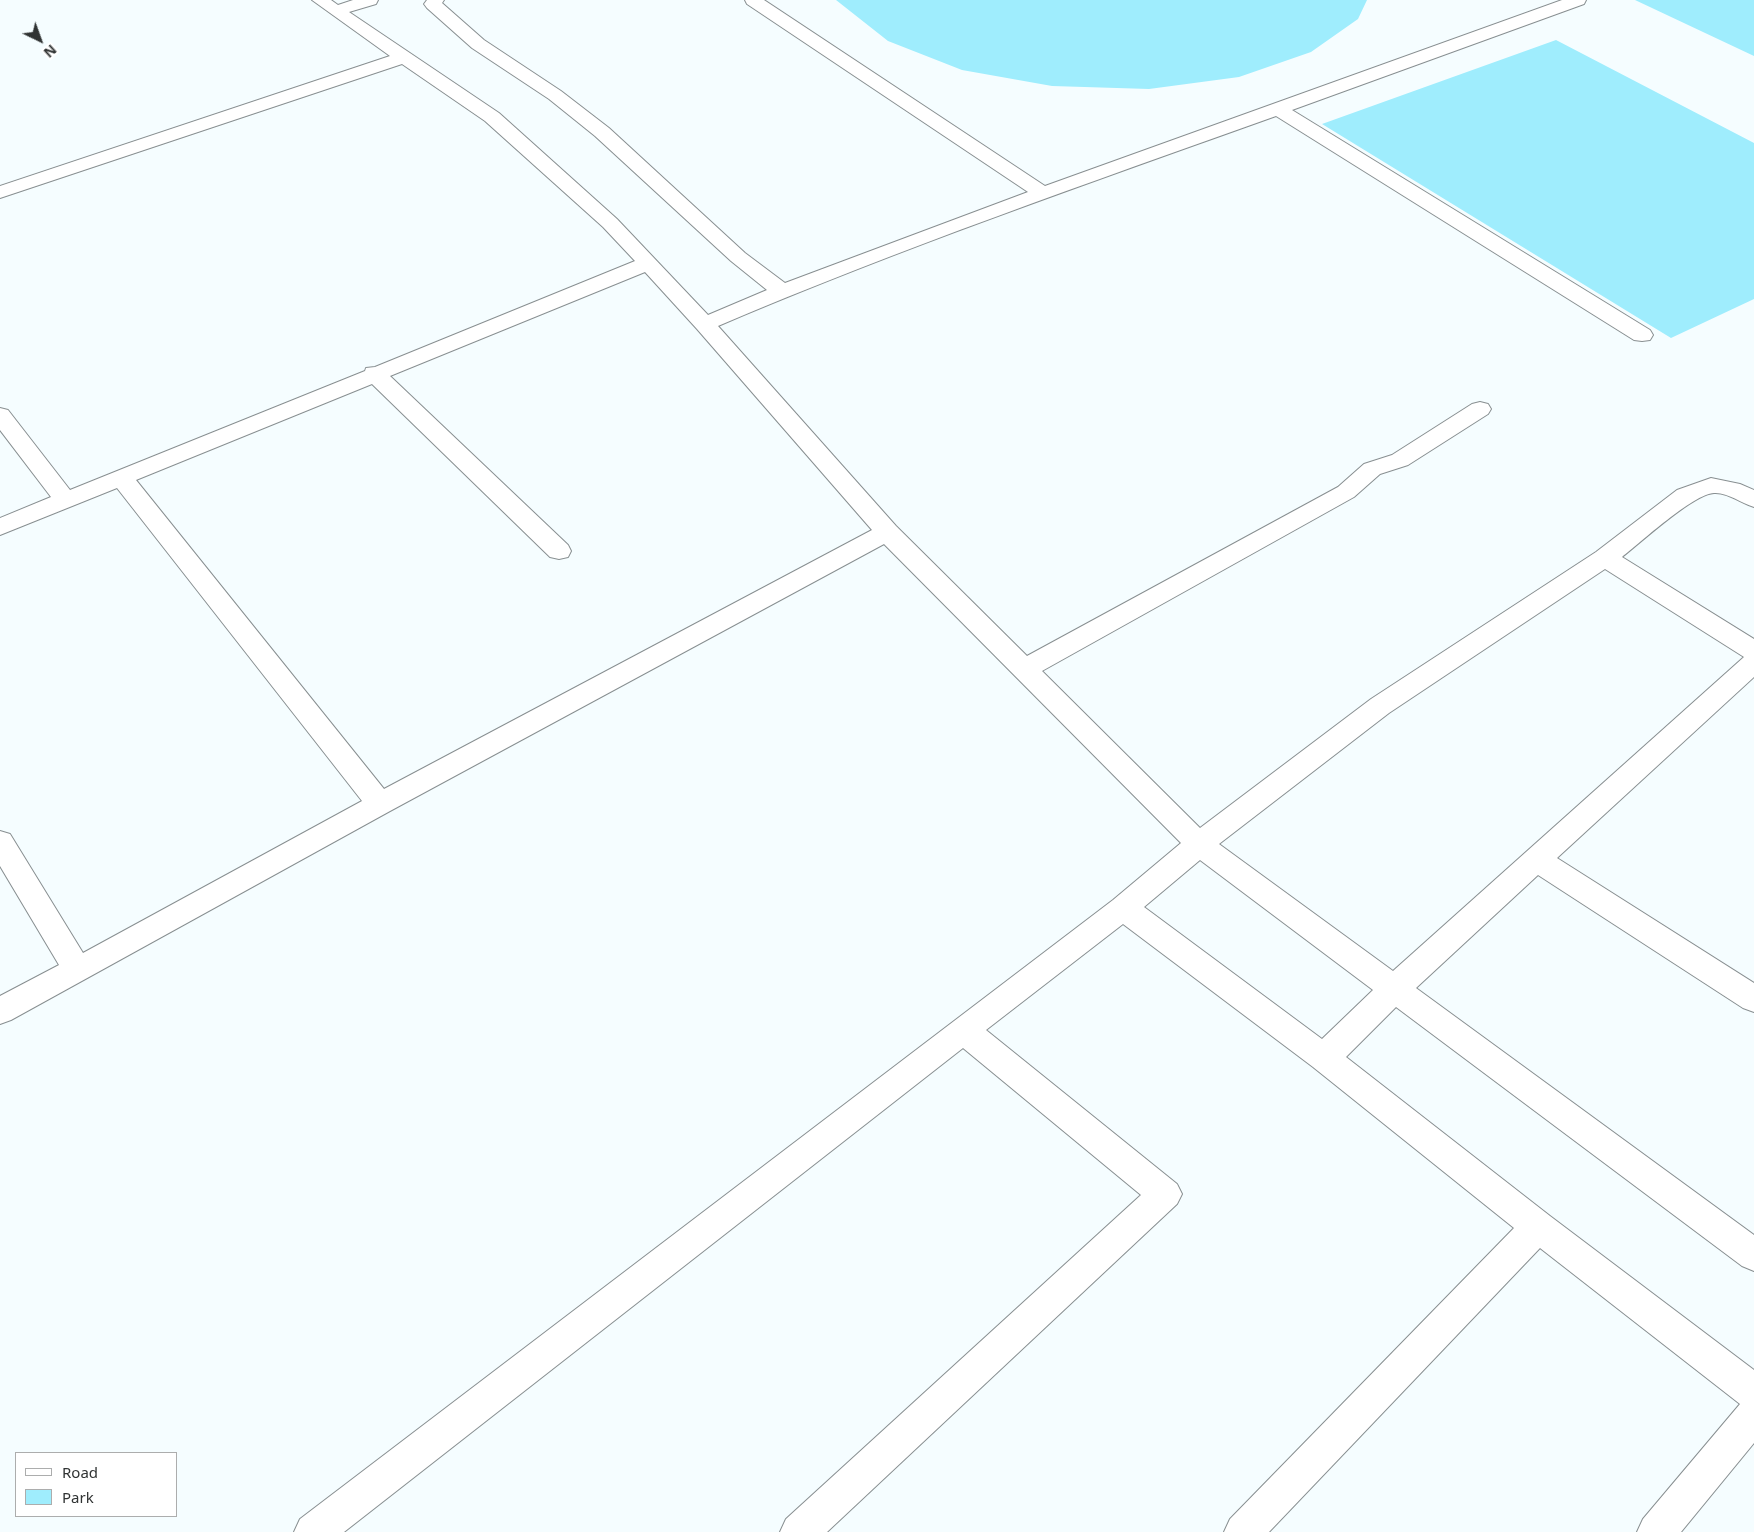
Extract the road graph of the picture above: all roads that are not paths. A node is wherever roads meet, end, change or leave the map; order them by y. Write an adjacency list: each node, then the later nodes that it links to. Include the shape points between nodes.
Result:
1 (370, 0): 5 (street)
2 (436, 0): 11 (street, via 434,4 442,14 602,132 738,257)
3 (753, 0): 9 (street)
4 (1578, 0): 7 (street)
5 (328, 6): 6 (street)
6 (404, 57): 8 (street); 10 (street, via 492,117 610,223)
7 (1278, 109): 9 (street); 13 (street)
8 (0, 192)
9 (1043, 193): 11 (street)
10 (649, 263): 12 (street); 14 (street)
11 (782, 291): 12 (street)
12 (705, 324): 21 (street)
13 (1642, 335)
14 (374, 373): 17 (street); 22 (street)
15 (1480, 409): 26 (street, via 1400,460 1372,469 1346,492)
16 (0, 414): 19 (street)
17 (121, 477): 19 (street); 27 (street)
18 (1754, 499): 23 (street, via 1732,489 1711,485 1685,495)
19 (66, 500): 20 (street)
20 (0, 527)
21 (887, 532): 26 (street); 27 (street)
22 (559, 550)
23 (1605, 558): 24 (street); 29 (street, via 1380,706)
24 (1754, 651)
25 (1754, 662): 30 (street)
26 (1024, 669): 29 (street)
27 (380, 804): 32 (street)
28 (0, 842): 32 (street)
29 (1199, 844): 31 (street); 33 (street)
30 (1536, 859): 33 (street); 34 (street)
31 (1124, 908): 36 (street); 37 (street)
32 (78, 970): 35 (street)
33 (1394, 990): 37 (street); 39 (street)
34 (1754, 998)
35 (0, 1011)
36 (963, 1030): 42 (street); 43 (street, via 1164,1194)
37 (1324, 1058): 38 (street)
38 (1538, 1227): 40 (street); 44 (street)
39 (1754, 1255)
40 (1754, 1392)
41 (1754, 1415): 45 (street)
42 (312, 1532)
43 (799, 1532)
44 (1243, 1532)
45 (1656, 1532)

